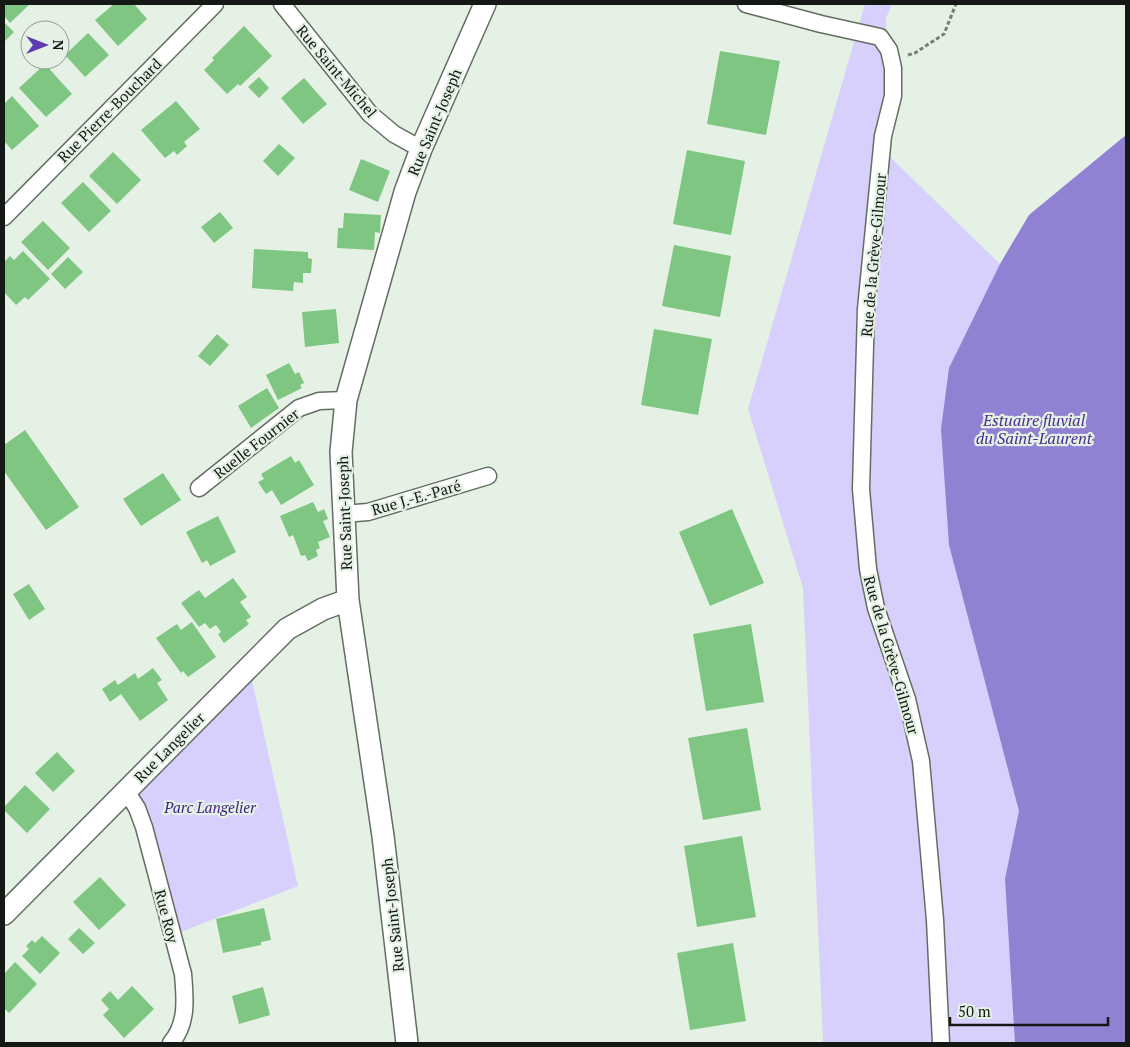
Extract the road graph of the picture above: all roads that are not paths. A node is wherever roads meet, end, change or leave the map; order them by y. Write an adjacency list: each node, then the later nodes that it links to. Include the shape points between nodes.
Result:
1 (215, 4): 6 (street, Rue Pierre-Bouchard)
2 (282, 4): 5 (street, Rue Saint-Michel, via 370,114 394,134)
3 (485, 4): 5 (street, Rue Saint-Joseph)
4 (746, 4): 16 (street, Rue de la Grève-Gilmour, via 880,37 891,59 892,96 884,136 866,309 861,489 876,608 907,700 921,761 935,920)
5 (421, 149): 7 (street, Rue Saint-Joseph, via 405,192)
6 (4, 217)
7 (346, 400): 9 (street, Ruelle Fournier, via 319,401 300,408); 10 (street, Rue Saint-Joseph, via 341,452)
8 (488, 476): 10 (street, Rue J.-E.-Paré, via 368,512)
9 (199, 488)
10 (343, 514): 11 (street, Rue Saint-Joseph)
11 (348, 600): 12 (street, Rue Langelier, via 322,608 287,629); 15 (street, Rue Saint-Joseph, via 383,836)
12 (126, 791): 13 (street, Rue Langelier); 14 (street, Rue Roy, via 144,827 183,974 183,1021)
13 (4, 914)
14 (171, 1043)
15 (407, 1043)
16 (941, 1043)

